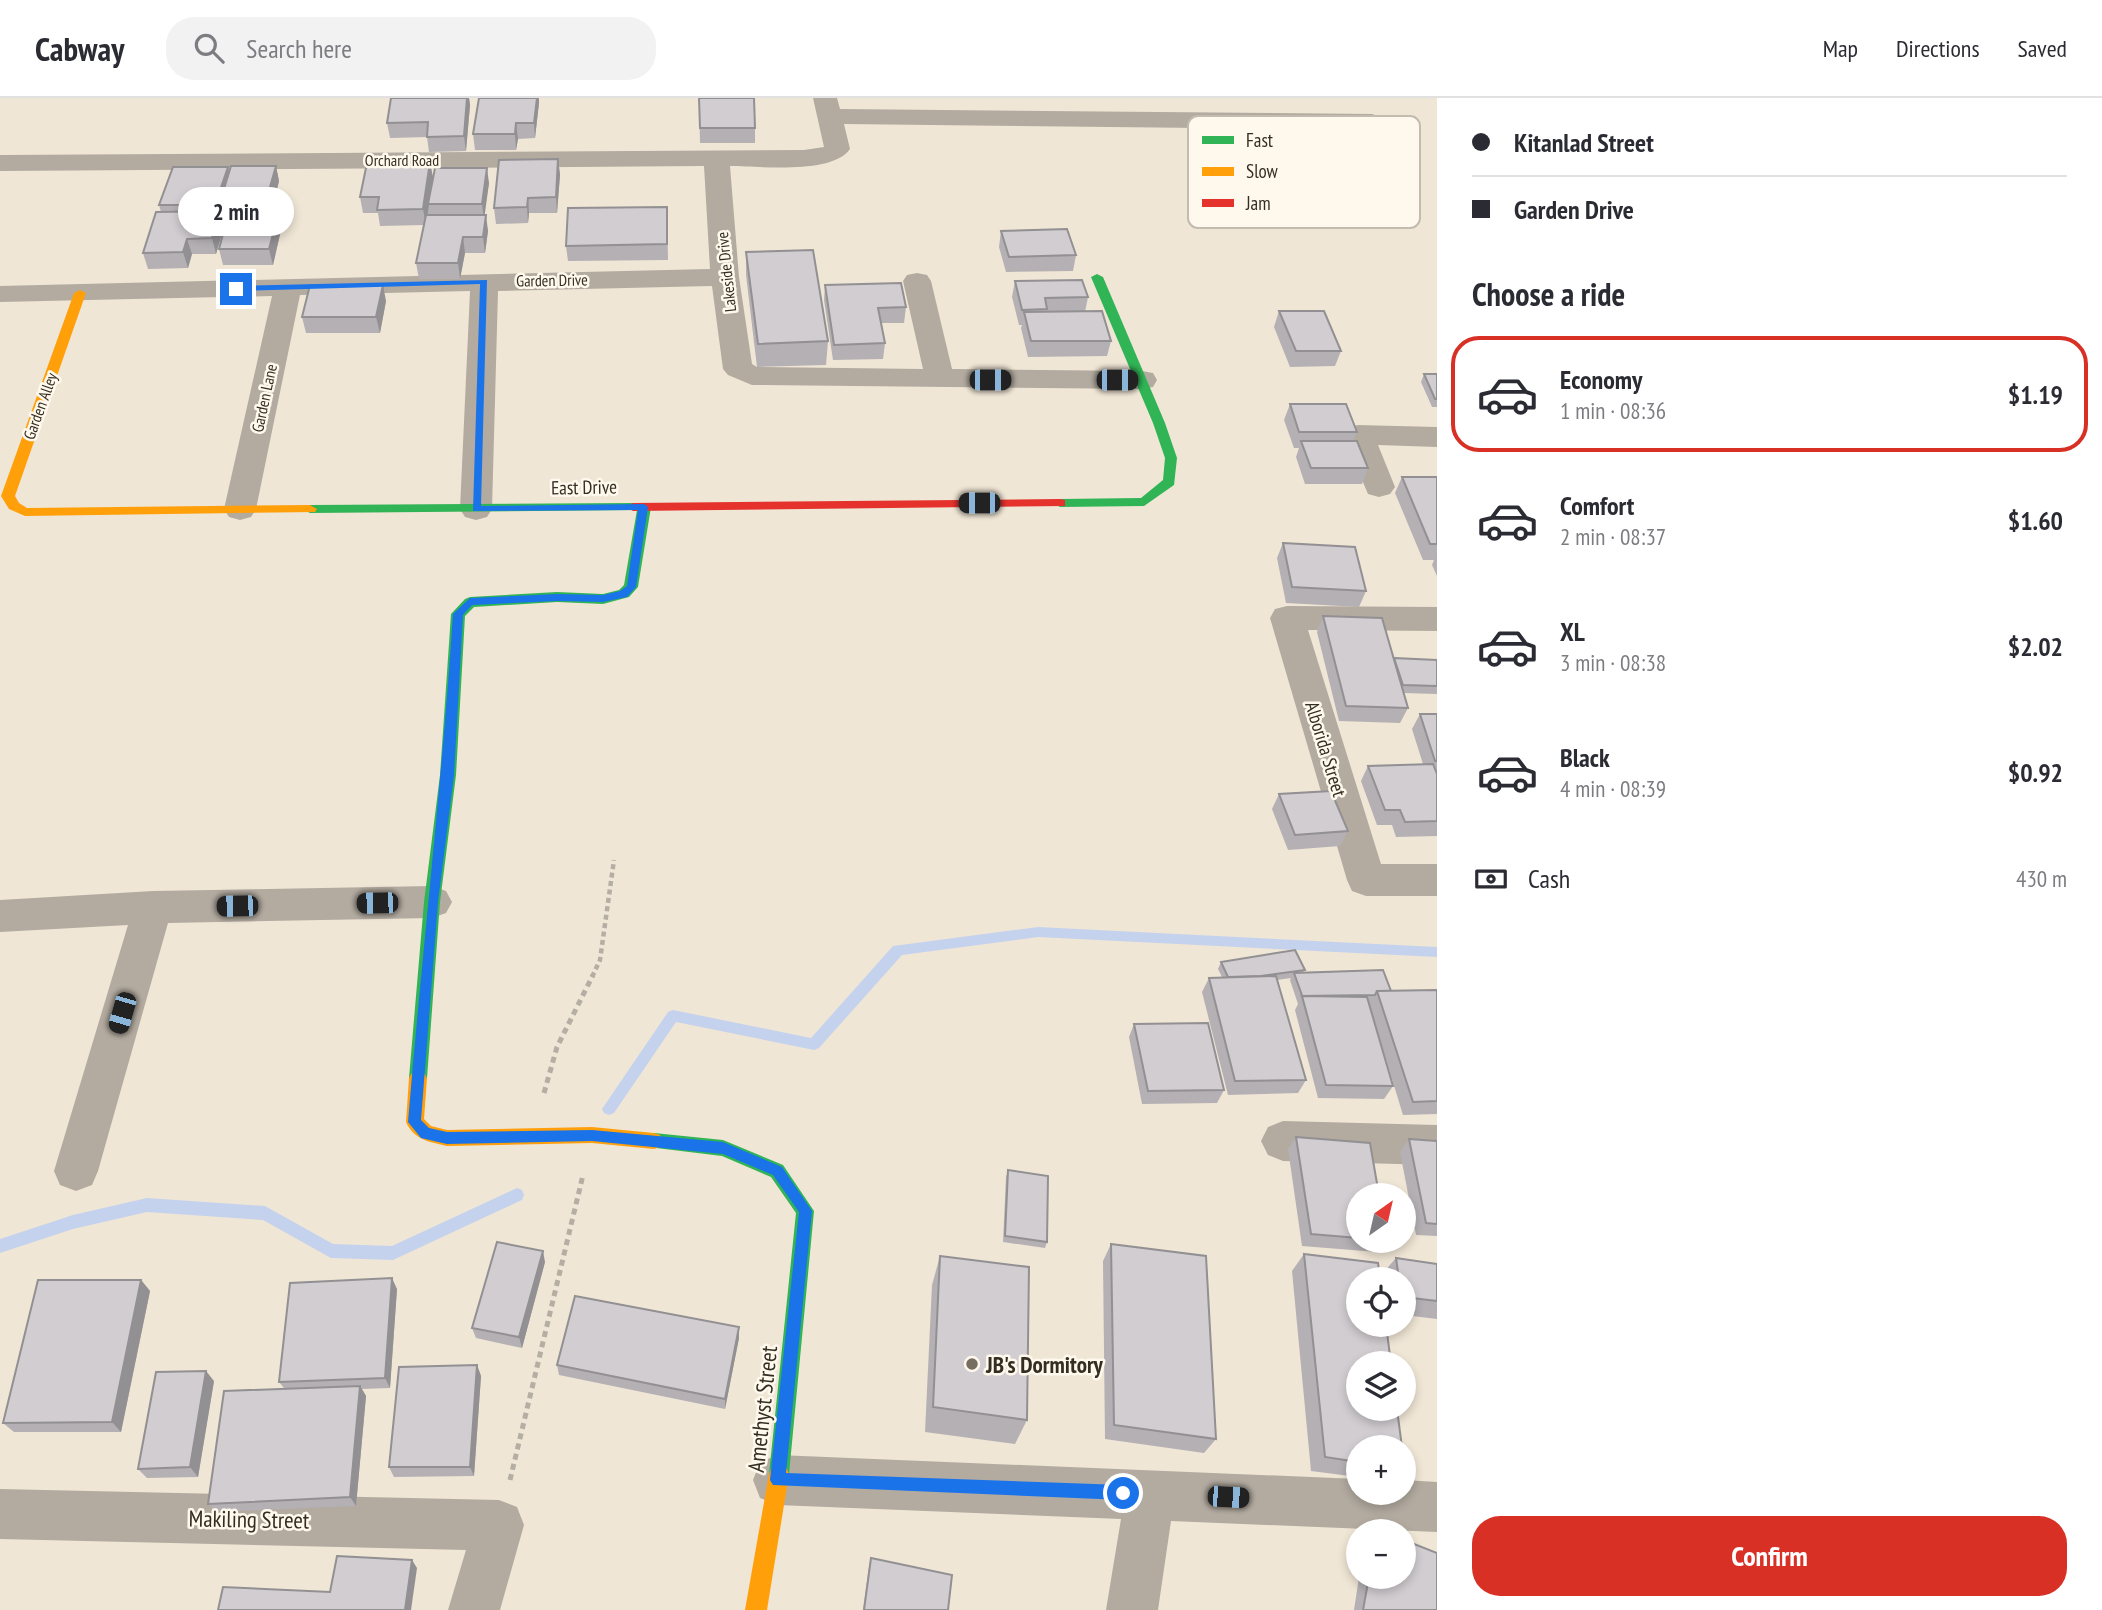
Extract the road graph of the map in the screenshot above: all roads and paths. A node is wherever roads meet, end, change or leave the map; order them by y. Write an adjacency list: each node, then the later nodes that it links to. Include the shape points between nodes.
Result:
1 (827, 107): 2 (street); 3 (street, Orchard Road, via 837,149 828,156)
2 (1188, 117)
3 (716, 159): 4 (street, Orchard Road); 5 (street, Lakeside Drive)
4 (0, 163)
5 (725, 277): 8 (street, Garden Drive); 12 (street, Lakeside Drive, via 738,369 752,376)
6 (1097, 277): 13 (street)
7 (917, 281): 12 (street)
8 (484, 282): 9 (street, Garden Drive); 18 (street)
9 (288, 287): 10 (street, Garden Drive); 17 (street, Garden Lane)
10 (80, 293): 11 (street, Garden Drive); 19 (street, Garden Alley, via 8,496)
11 (0, 294)
12 (940, 380): 13 (street)
13 (1142, 380): 16 (street, East Drive, via 1171,458 1169,482 1144,502)
14 (1437, 437): 15 (street, via 1358,435)
15 (1379, 487)
16 (644, 507): 18 (street, East Drive); 23 (street, via 631,587 624,594 603,599 470,602 458,614 448,775)
17 (240, 509): 18 (street, East Drive); 19 (street, East Drive)
18 (476, 509)
19 (25, 512)
20 (1437, 619): 22 (street, Alborida Street, via 1287,618 1366,880)
21 (614, 860): 27 (path, via 600,960 557,1047)
22 (1437, 880)
23 (432, 902): 24 (street); 27 (street, via 415,1122 426,1133 447,1138)
24 (153, 907): 25 (street); 30 (street)
25 (0, 916)
26 (592, 1135): 27 (street); 31 (street, Amethyst Street, via 723,1148 777,1171 806,1211); 35 (path)
27 (531, 1138)
28 (1283, 1141): 29 (street)
29 (1437, 1145)
30 (76, 1171)
31 (778, 1480): 32 (street); 37 (street, Amethyst Street)
32 (1150, 1493): 33 (street); 38 (street)
33 (1437, 1507)
34 (0, 1514): 35 (street, Makiling Street)
35 (499, 1525): 36 (street)
36 (474, 1610)
37 (756, 1610)
38 (1132, 1610)

